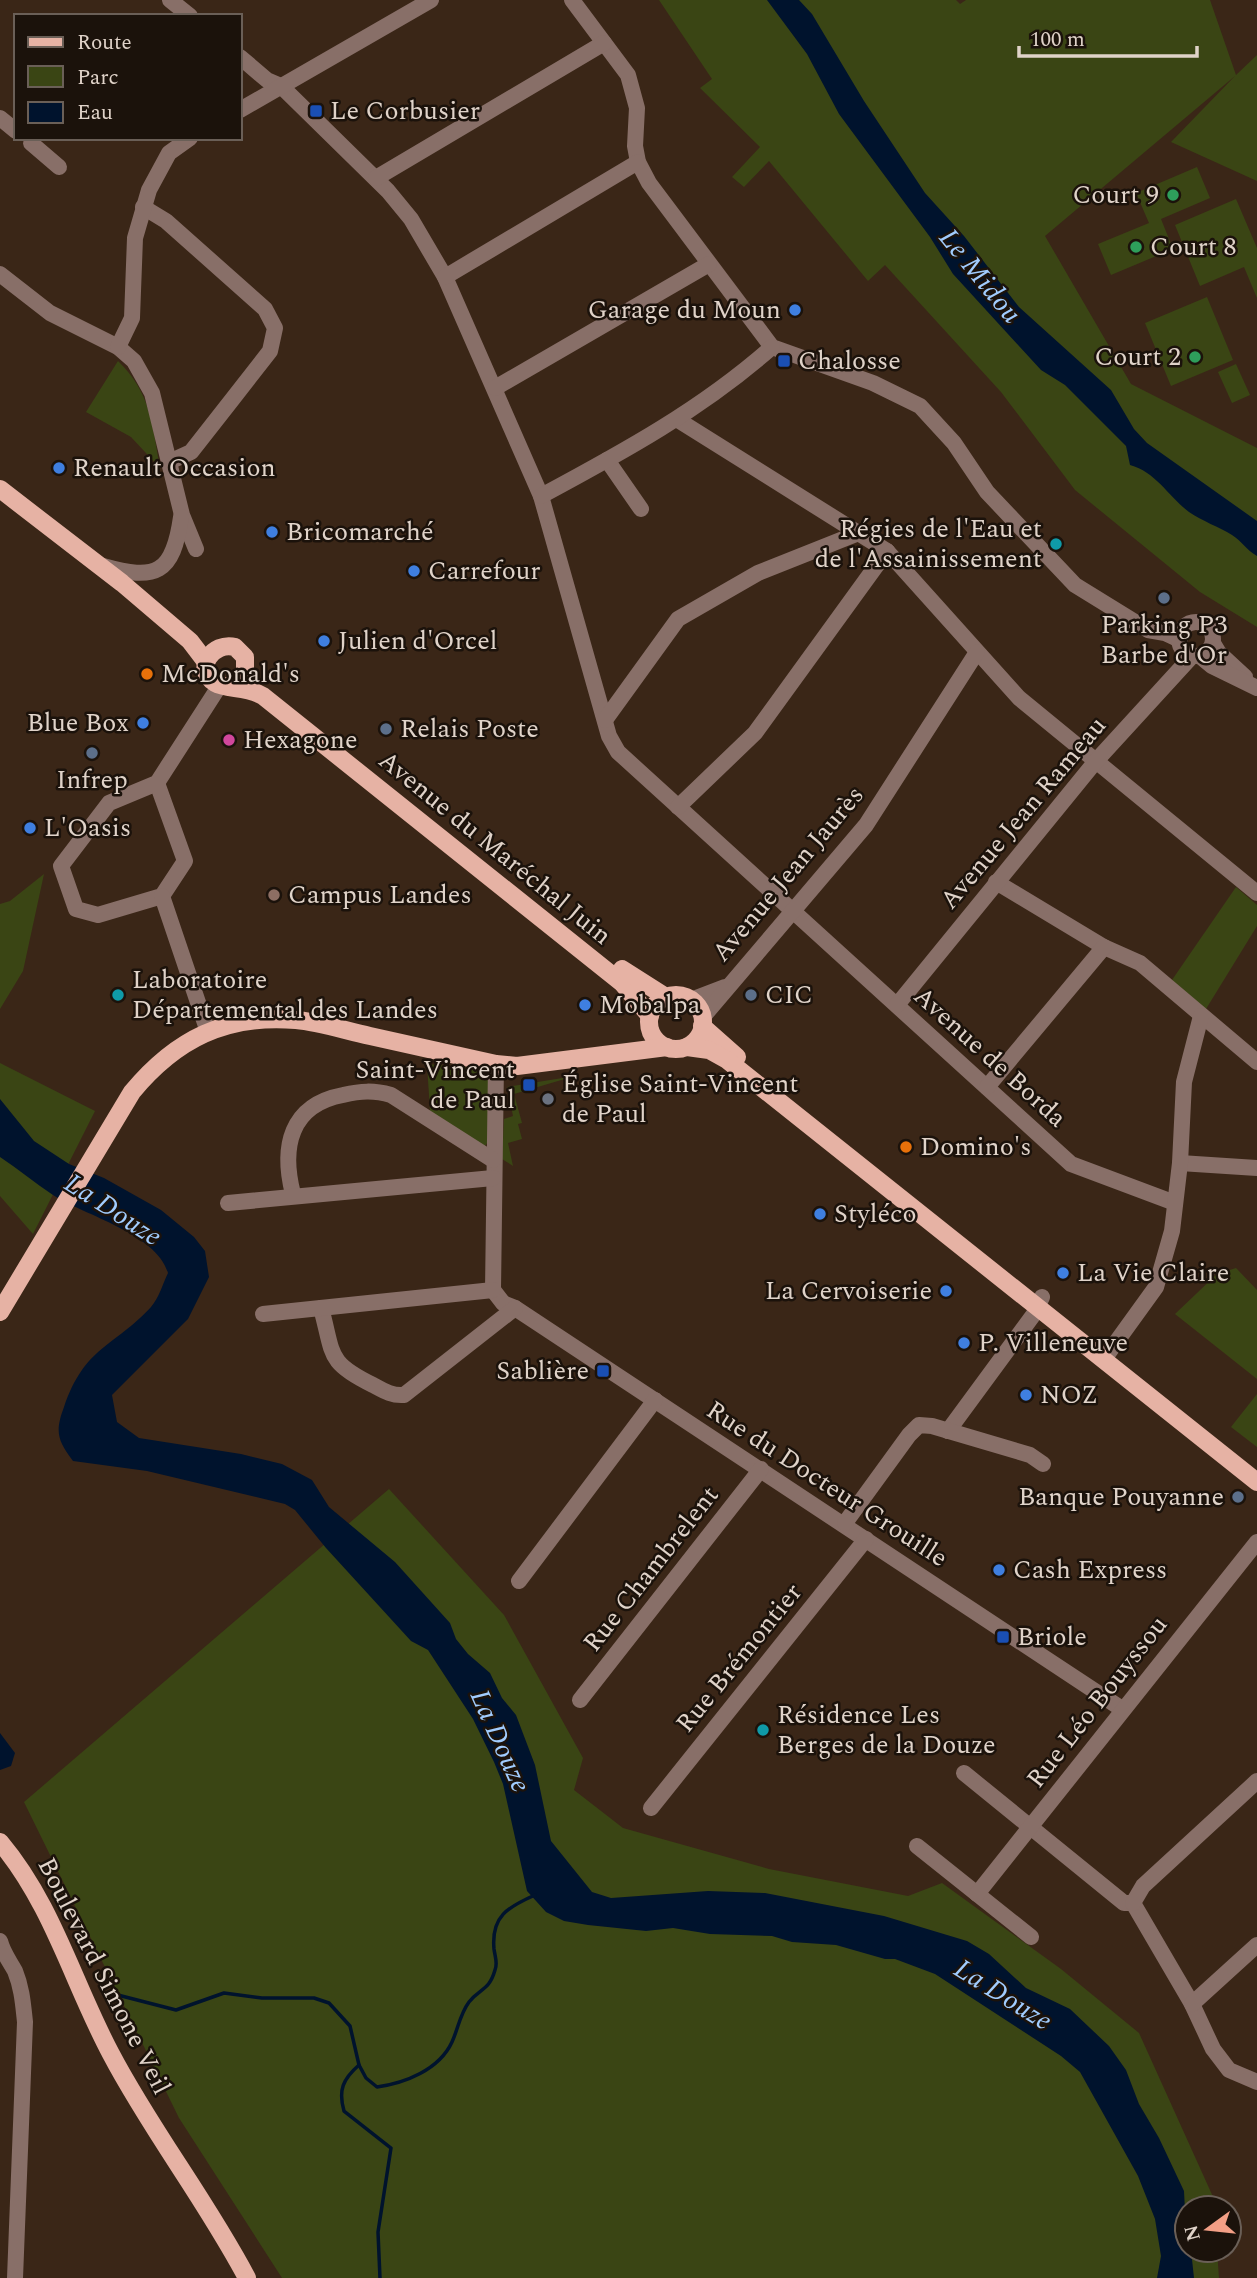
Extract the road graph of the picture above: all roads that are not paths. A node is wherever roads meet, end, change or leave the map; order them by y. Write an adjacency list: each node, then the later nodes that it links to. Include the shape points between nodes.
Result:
1 (431, 0): 5 (street)
2 (572, 0): 3 (street)
3 (604, 43): 11 (street, via 634,91); 13 (street)
4 (242, 59): 5 (street, Avenue de Borda)
5 (281, 86): 6 (street); 13 (street, Avenue de Borda)
6 (242, 109)
7 (0, 118): 8 (street)
8 (14, 129)
9 (31, 140): 12 (street)
10 (168, 143): 14 (street)
11 (638, 162): 15 (street); 17 (street)
12 (59, 167)
13 (376, 178): 17 (street, Avenue de Borda, via 411,219)
14 (143, 207): 18 (street, via 135,238 134,307); 23 (street, via 166,221 265,309 275,328 270,351 191,452)
15 (709, 264): 19 (street); 20 (street)
16 (0, 274): 18 (street, via 50,313)
17 (445, 277): 20 (street, Avenue de Borda)
18 (118, 347): 23 (street, via 134,361 149,386)
19 (772, 347): 21 (street, via 736,380); 33 (street, via 873,383 920,406 954,443 987,492 1075,585 1148,630)
20 (495, 388): 25 (street, Avenue de Borda)
21 (678, 420): 22 (street); 28 (street)
22 (607, 460): 25 (street); 26 (street)
23 (169, 462): 27 (street)
24 (0, 489): 31 (main road)
25 (541, 496): 42 (street, Avenue de Borda)
26 (641, 509)
27 (182, 515): 29 (street); 31 (street, via 174,554 163,568 136,573)
28 (861, 532): 30 (street); 42 (street, via 758,573 678,619)
29 (196, 550)
30 (887, 551): 36 (street); 45 (street, via 755,733)
31 (97, 564): 32 (main road)
32 (122, 583): 35 (main road); 38 (main road, via 190,641)
33 (1180, 640): 34 (street, via 1183,628 1198,622 1209,627); 37 (street, via 1182,650)
34 (1213, 643): 37 (street, via 1209,651); 41 (street)
35 (220, 646): 38 (main road); 39 (main road, via 239,649)
36 (977, 652): 43 (street, via 1019,698); 49 (street, Avenue Jean Jaurès, via 866,825)
37 (1196, 656): 41 (street); 43 (street, Avenue Jean Rameau)
38 (206, 662): 40 (main road, via 207,673)
39 (246, 668): 40 (main road, via 242,679); 52 (main road, Avenue du Maréchal Juin, via 606,958)
40 (226, 685): 44 (street); 56 (main road, Avenue du Maréchal Juin, via 263,696 622,983)
41 (1255, 687)
42 (605, 720): 45 (street, Avenue de Borda, via 618,752)
43 (1096, 761): 46 (street, Avenue Jean Rameau); 47 (street)
44 (157, 783): 48 (street, via 185,861); 48 (street, via 109,803 61,866 76,909 98,915)
45 (678, 807): 49 (street, Avenue de Borda)
46 (996, 883): 50 (street); 54 (street, Avenue Jean Rameau)
47 (1257, 893)
48 (162, 896): 58 (street)
49 (795, 911): 51 (street, Avenue Jean Jaurès); 54 (street, Avenue de Borda)
50 (1104, 947): 55 (street, via 1140,963); 64 (street)
51 (727, 986): 53 (street, Avenue Jean Jaurès); 57 (street, Avenue Jean Jaurès)
52 (666, 997): 53 (main road); 56 (main road, via 656,1004)
53 (691, 1000): 57 (main road)
54 (897, 1004): 64 (street, Avenue de Borda)
55 (1200, 1016): 62 (street); 66 (street, via 1184,1082)
56 (649, 1019): 59 (main road, via 653,1035); 61 (main road, via 638,1038)
57 (702, 1022): 60 (main road, via 697,1038); 73 (main road, via 729,1051)
58 (208, 1031): 63 (main road, via 253,1021 297,1020); 75 (main road, via 180,1045 132,1092)
59 (667, 1047): 60 (main road); 61 (main road)
60 (687, 1047): 73 (main road, via 709,1050 727,1060)
61 (621, 1052): 63 (main road, via 557,1063)
62 (1257, 1062)
63 (496, 1064): 65 (street)
64 (987, 1087): 71 (street, Avenue de Borda, via 1071,1164)
65 (493, 1160): 68 (street); 69 (street, via 391,1095 372,1089 327,1098 306,1111 291,1140 287,1169)
66 (1180, 1163): 67 (street); 71 (street)
67 (1257, 1168)
68 (493, 1178): 69 (street); 72 (street)
69 (293, 1194): 70 (street)
70 (228, 1203)
71 (1175, 1203): 77 (street, via 1156,1287)
72 (504, 1300): 74 (street); 74 (street, via 404,1395 393,1396 344,1371 335,1361); 78 (street, Rue du Docteur Grouille)
73 (1039, 1302): 77 (main road); 79 (street)
74 (321, 1308): 76 (street)
75 (0, 1312)
76 (263, 1314)
77 (1107, 1355): 81 (main road); 83 (main road)
78 (655, 1400): 82 (street, Rue du Docteur Grouille); 87 (street)
79 (948, 1431): 80 (street, via 1030,1455); 84 (street, via 919,1425)
80 (1043, 1464)
81 (1257, 1467)
82 (761, 1469): 84 (street, Rue du Docteur Grouille); 88 (street, Rue Chambrelent)
83 (1257, 1482)
84 (845, 1523): 85 (street, Rue du Docteur Grouille)
85 (866, 1539): 89 (street, Rue du Docteur Grouille); 92 (street, Rue Brémontier)
86 (1257, 1542): 89 (street, Rue Léo Bouyssou)
87 (519, 1581)
88 (580, 1700)
89 (1122, 1709): 93 (street, Rue Léo Bouyssou)
90 (964, 1773): 93 (street)
91 (1257, 1781): 97 (street, via 1143,1886)
92 (651, 1808)
93 (1030, 1826): 96 (street, Rue Léo Bouyssou); 97 (street, via 1124,1903)
94 (0, 1842): 104 (main road, Boulevard Simone Veil, via 51,1919 94,2020 133,2095 205,2203)
95 (918, 1846): 96 (street)
96 (977, 1894): 98 (street)
97 (1133, 1903): 101 (street)
98 (1031, 1937)
99 (0, 1941): 103 (street, via 22,1990 25,2022)
100 (1257, 1945): 101 (street)
101 (1192, 2004): 102 (street, via 1213,2049 1229,2070)
102 (1257, 2082)
103 (15, 2278)
104 (247, 2278)

